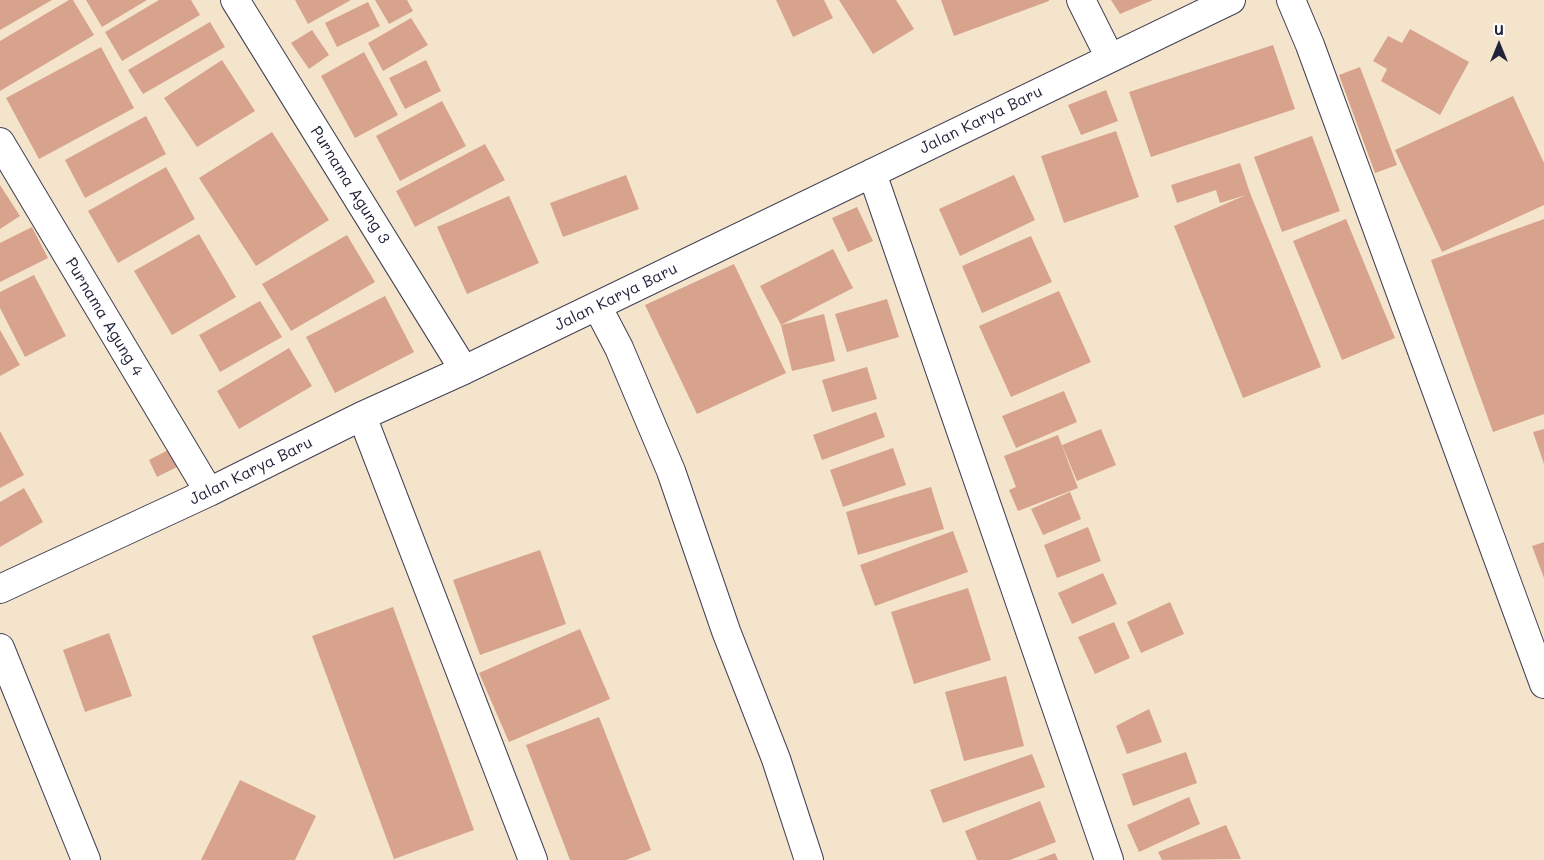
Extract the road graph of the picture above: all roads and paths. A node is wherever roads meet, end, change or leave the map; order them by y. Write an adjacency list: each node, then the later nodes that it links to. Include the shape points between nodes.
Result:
1 (235, 0): 9 (street, Purnama Agung 3)
2 (1081, 0): 5 (street)
3 (1231, 0): 5 (street, Jalan Karya Baru)
4 (1291, 0): 14 (street)
5 (1110, 58): 7 (street, Jalan Karya Baru)
6 (0, 142): 11 (street, Purnama Agung 4)
7 (872, 173): 8 (street, Jalan Karya Baru); 18 (street)
8 (597, 306): 9 (street, Jalan Karya Baru); 17 (street, via 619,348 671,471 726,631 776,759)
9 (464, 370): 10 (street, Jalan Karya Baru)
10 (362, 416): 11 (street, Jalan Karya Baru); 16 (street)
11 (208, 492): 12 (street, Jalan Karya Baru)
12 (0, 590)
13 (0, 648): 15 (street)
14 (1544, 684)
15 (86, 860)
16 (534, 860)
17 (809, 860)
18 (1109, 860)

